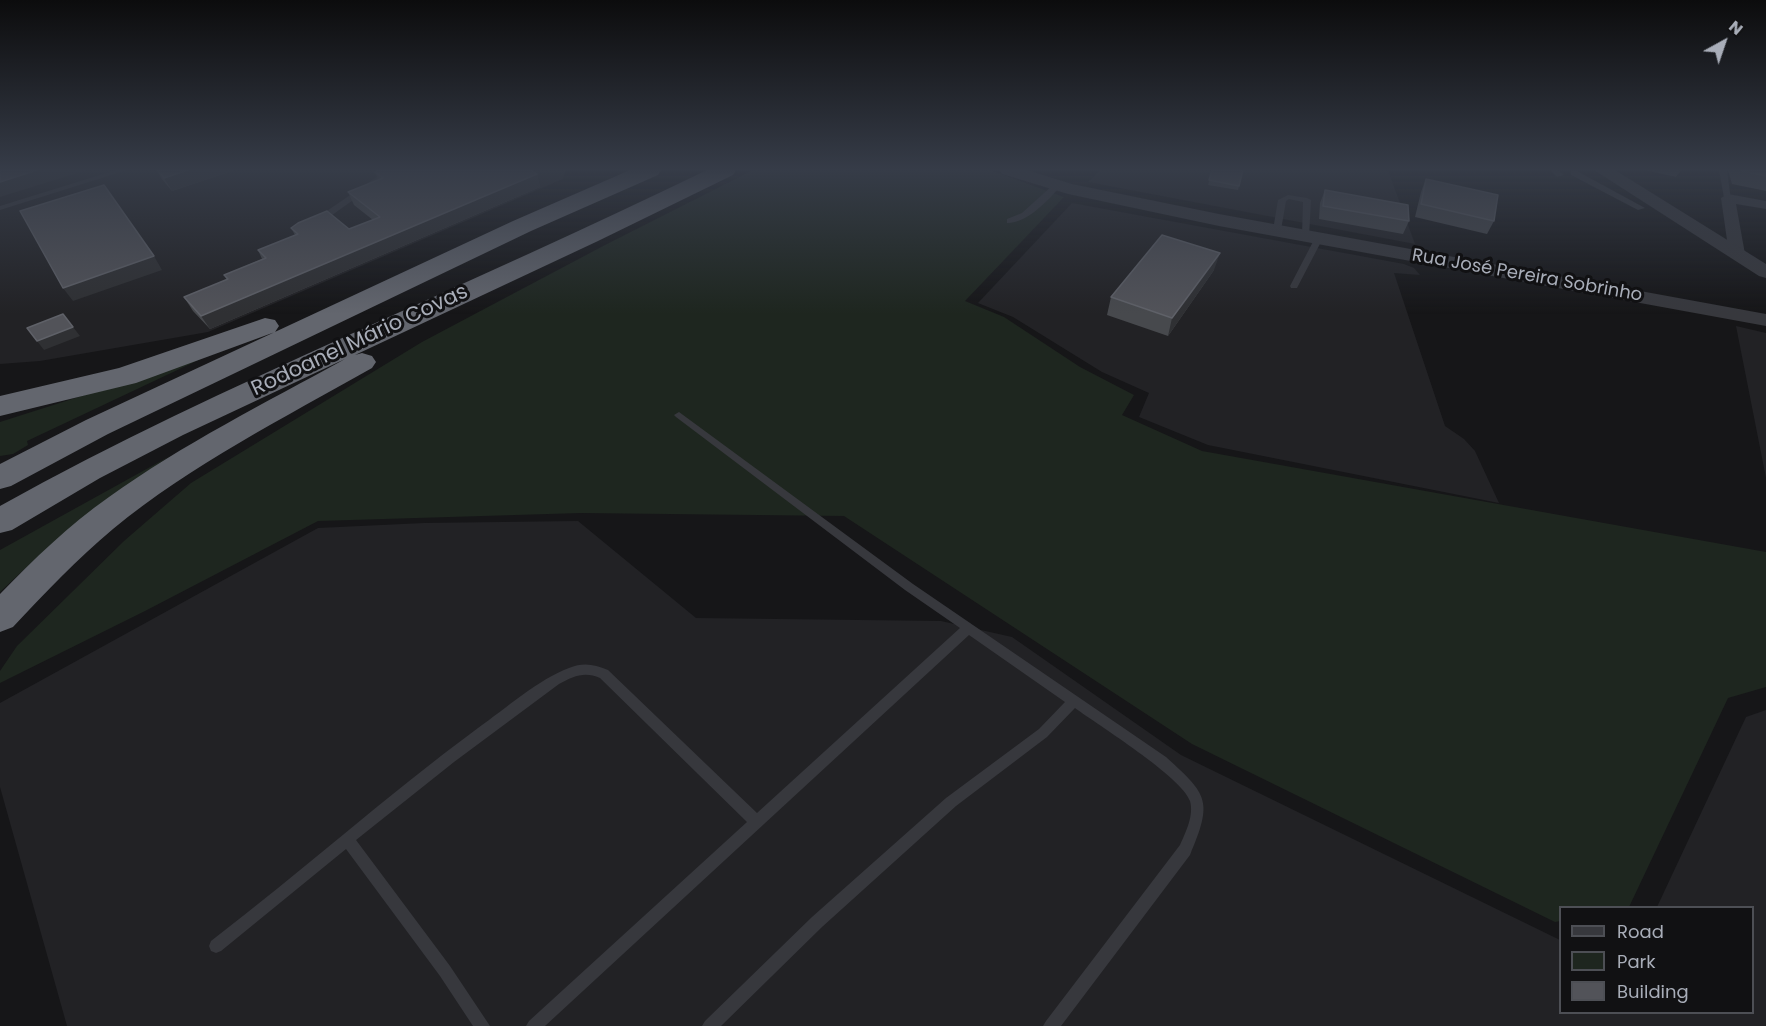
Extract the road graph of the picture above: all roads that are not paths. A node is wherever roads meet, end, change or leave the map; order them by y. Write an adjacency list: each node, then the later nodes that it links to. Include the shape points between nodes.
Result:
1 (323, 218): 12 (lane)
2 (541, 218): 11 (highway, Rodoanel Mário Covas)
3 (627, 218): 14 (highway, Rodoanel Mário Covas)
4 (1019, 218): 10 (lane)
5 (1216, 218): 13 (street, Rua José Pereira Sobrinho)
6 (1279, 218): 13 (lane)
7 (1309, 218): 15 (lane)
8 (1679, 218): 16 (street)
9 (1731, 218): 16 (street)
10 (1010, 221)
11 (522, 226): 20 (highway, via 195,353 126,376); 22 (highway, Rodoanel Mário Covas, via 97,427)
12 (308, 228)
13 (1277, 230): 15 (street, Rua José Pereira Sobrinho)
14 (589, 236): 23 (highway, Rodoanel Mário Covas, via 172,428); 24 (highway, via 213,445 138,493 59,556)
15 (1312, 237): 18 (lane); 19 (street, Rua José Pereira Sobrinho)
16 (1737, 254): 17 (street)
17 (1766, 272)
18 (1294, 286)
19 (1766, 320)
20 (0, 406)
21 (679, 415): 25 (lane)
22 (0, 478)
23 (0, 521)
24 (0, 617)
25 (968, 628): 26 (lane); 27 (lane)
26 (1074, 701): 32 (lane, via 1043,733 951,802 817,922); 33 (lane, via 1181,779 1198,800 1198,820 1185,850)
27 (756, 820): 28 (lane, via 626,694 592,668 574,670 555,680); 31 (lane)
28 (347, 839): 29 (lane); 30 (lane)
29 (216, 946)
30 (482, 1026)
31 (534, 1026)
32 (710, 1026)
33 (1051, 1026)

